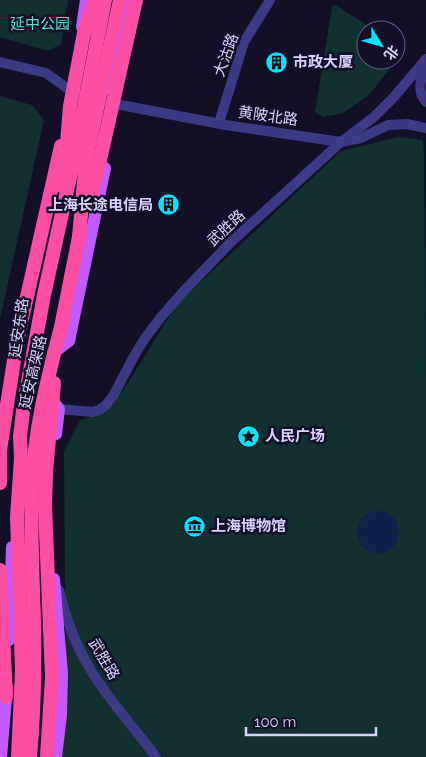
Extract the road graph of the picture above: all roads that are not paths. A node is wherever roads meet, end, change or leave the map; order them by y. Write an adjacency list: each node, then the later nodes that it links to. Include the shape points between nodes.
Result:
1 (86, 0): 14 (main road, 延安东路)
2 (90, 0): 10 (highway)
3 (95, 0): 10 (highway)
4 (104, 0): 15 (main road, 延安东路); 24 (highway, 延安高架路, bridge)
5 (120, 0): 23 (highway, 延安高架路, bridge, via 86,160)
6 (129, 0): 16 (main road)
7 (136, 0): 23 (highway, bridge, via 98,169)
8 (142, 0): 18 (main road)
9 (270, 0): 20 (street, 大沽路, via 244,42)
10 (84, 33): 19 (highway, bridge)
11 (426, 59): 22 (street, 武胜路, via 374,117)
12 (0, 62): 14 (street, 黄陂北路, via 46,74)
13 (426, 66): 17 (street, via 420,88)
14 (71, 91): 15 (street, 黄陂北路); 28 (main road, 延安东路)
15 (85, 96): 16 (street, 黄陂北路); 37 (main road, 延安东路, via 34,327 13,521)
16 (105, 102): 18 (street, 黄陂北路); 26 (main road)
17 (426, 102)
18 (118, 104): 20 (street, 黄陂北路); 26 (main road, via 69,341)
19 (70, 106): 24 (highway, bridge); 31 (highway, bridge, via 17,341 0,450)
20 (219, 123): 22 (street, 黄陂北路)
21 (426, 128): 22 (street, 黄陂北路, via 407,124 388,126 361,138)
22 (340, 142): 29 (street, 武胜路, via 230,243 182,293 133,358 105,406 92,412)
23 (79, 237): 25 (highway, 延安高架路)
24 (44, 294): 30 (highway, 延安高架路, bridge)
25 (61, 327): 41 (highway, 延安高架路, bridge, via 37,428 32,485); 42 (highway, bridge, via 45,498 52,677)
26 (53, 353): 27 (main road)
27 (47, 393): 29 (main road); 34 (main road, via 34,505)
28 (0, 408)
29 (59, 409): 32 (main road)
30 (20, 436): 39 (highway, bridge, via 14,464 10,519 14,648); 40 (highway, 延安高架路, bridge, via 17,517 22,671)
31 (0, 483)
32 (50, 496): 33 (main road); 34 (main road)
33 (52, 563): 43 (main road, via 62,674); 44 (street, 武胜路, via 67,618 86,662)
34 (34, 564): 41 (main road, via 38,635)
35 (0, 570): 37 (highway)
36 (0, 655): 37 (main road, 延安东路)
37 (6, 697): 38 (main road, 延安东路)
38 (1, 757)
39 (9, 757)
40 (18, 757)
41 (32, 757)
42 (47, 757)
43 (56, 757)
44 (156, 757)

